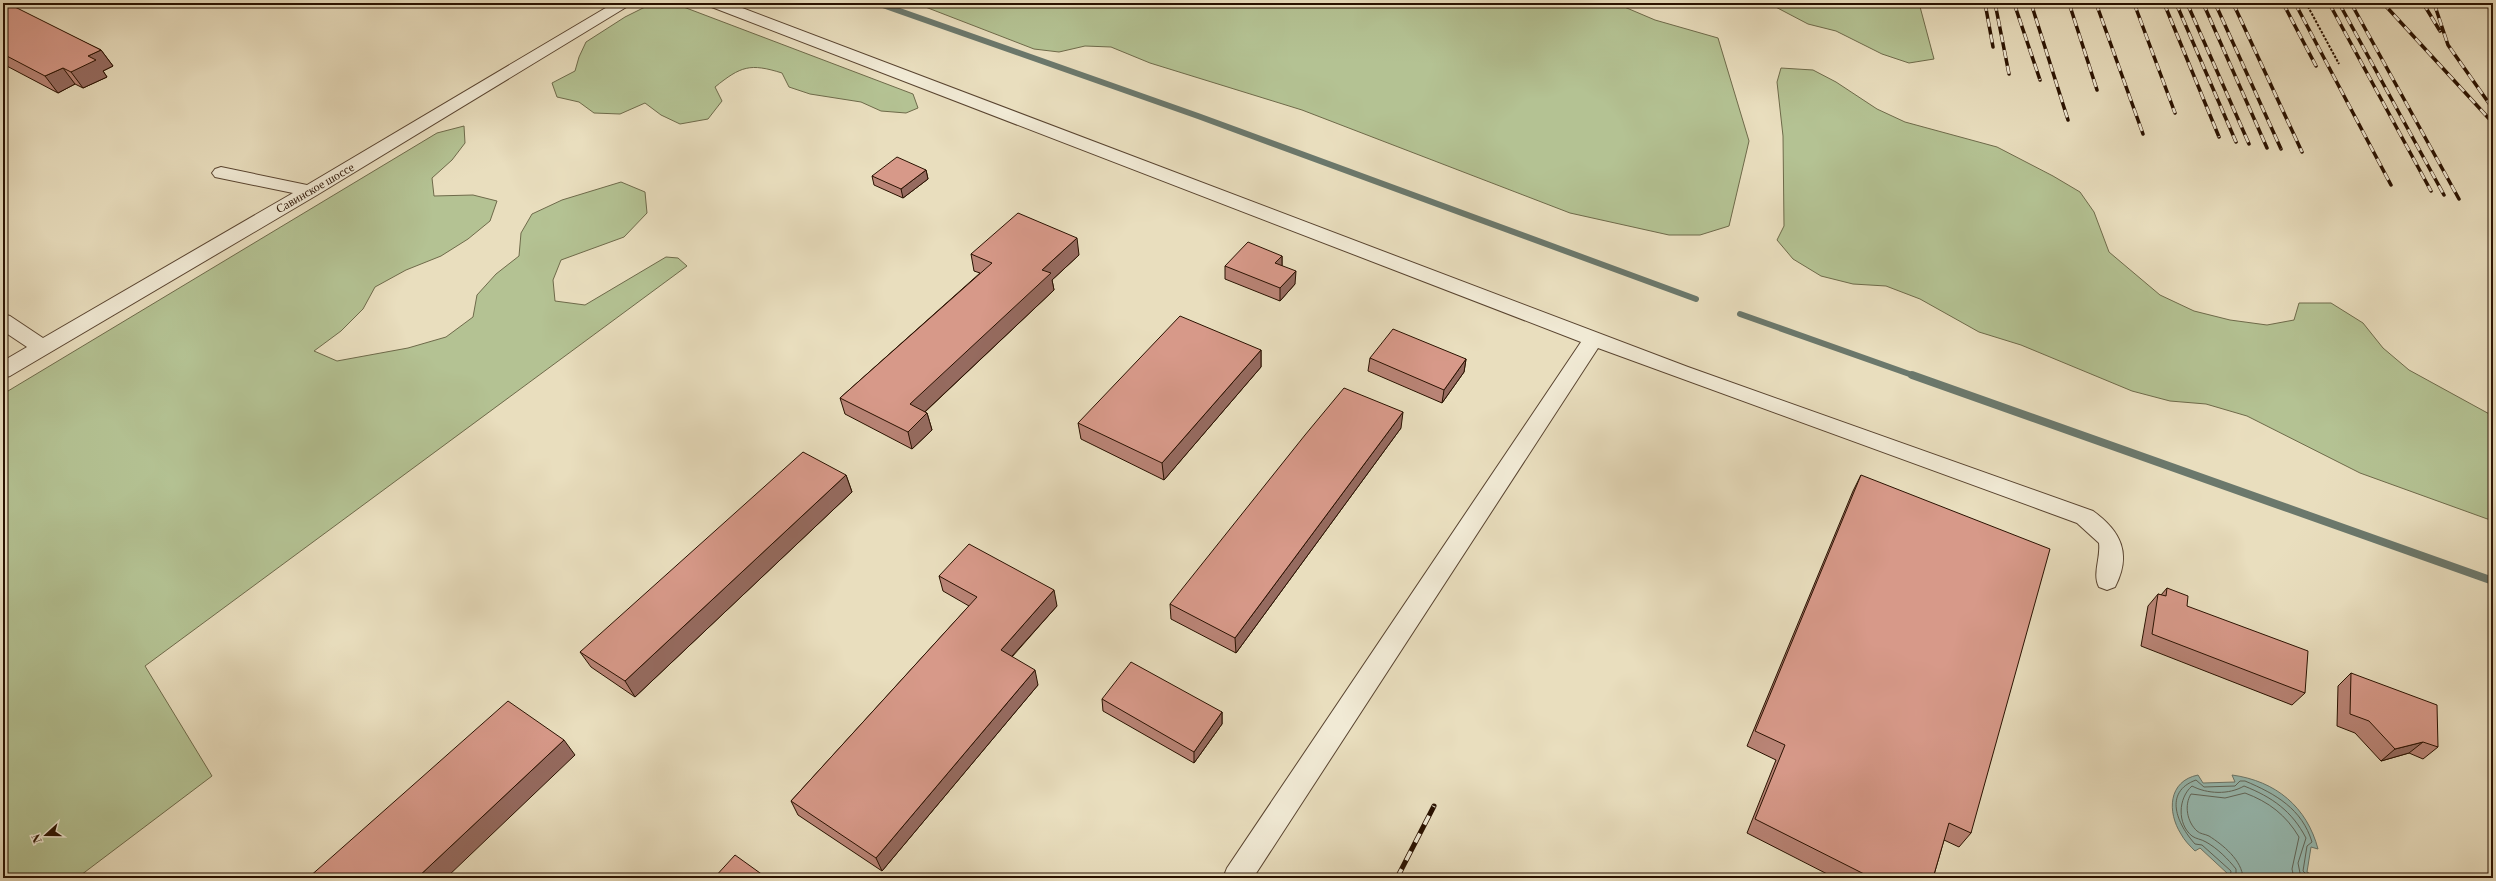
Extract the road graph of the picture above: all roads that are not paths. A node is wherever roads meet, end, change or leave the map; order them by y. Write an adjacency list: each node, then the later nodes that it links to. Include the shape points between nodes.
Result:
1 (625, 3): 4 (street, Савинское шоссе)
2 (715, 3): 6 (street)
3 (221, 173): 4 (street)
4 (310, 191): 7 (street, Савинское шоссе)
5 (3, 321): 7 (street)
6 (1594, 338): 9 (street, via 1680,372 2085,517 2104,530 2113,548); 10 (street)
7 (42, 347): 8 (street, Савинское шоссе)
8 (3, 371)
9 (2107, 580)
10 (1237, 878)

